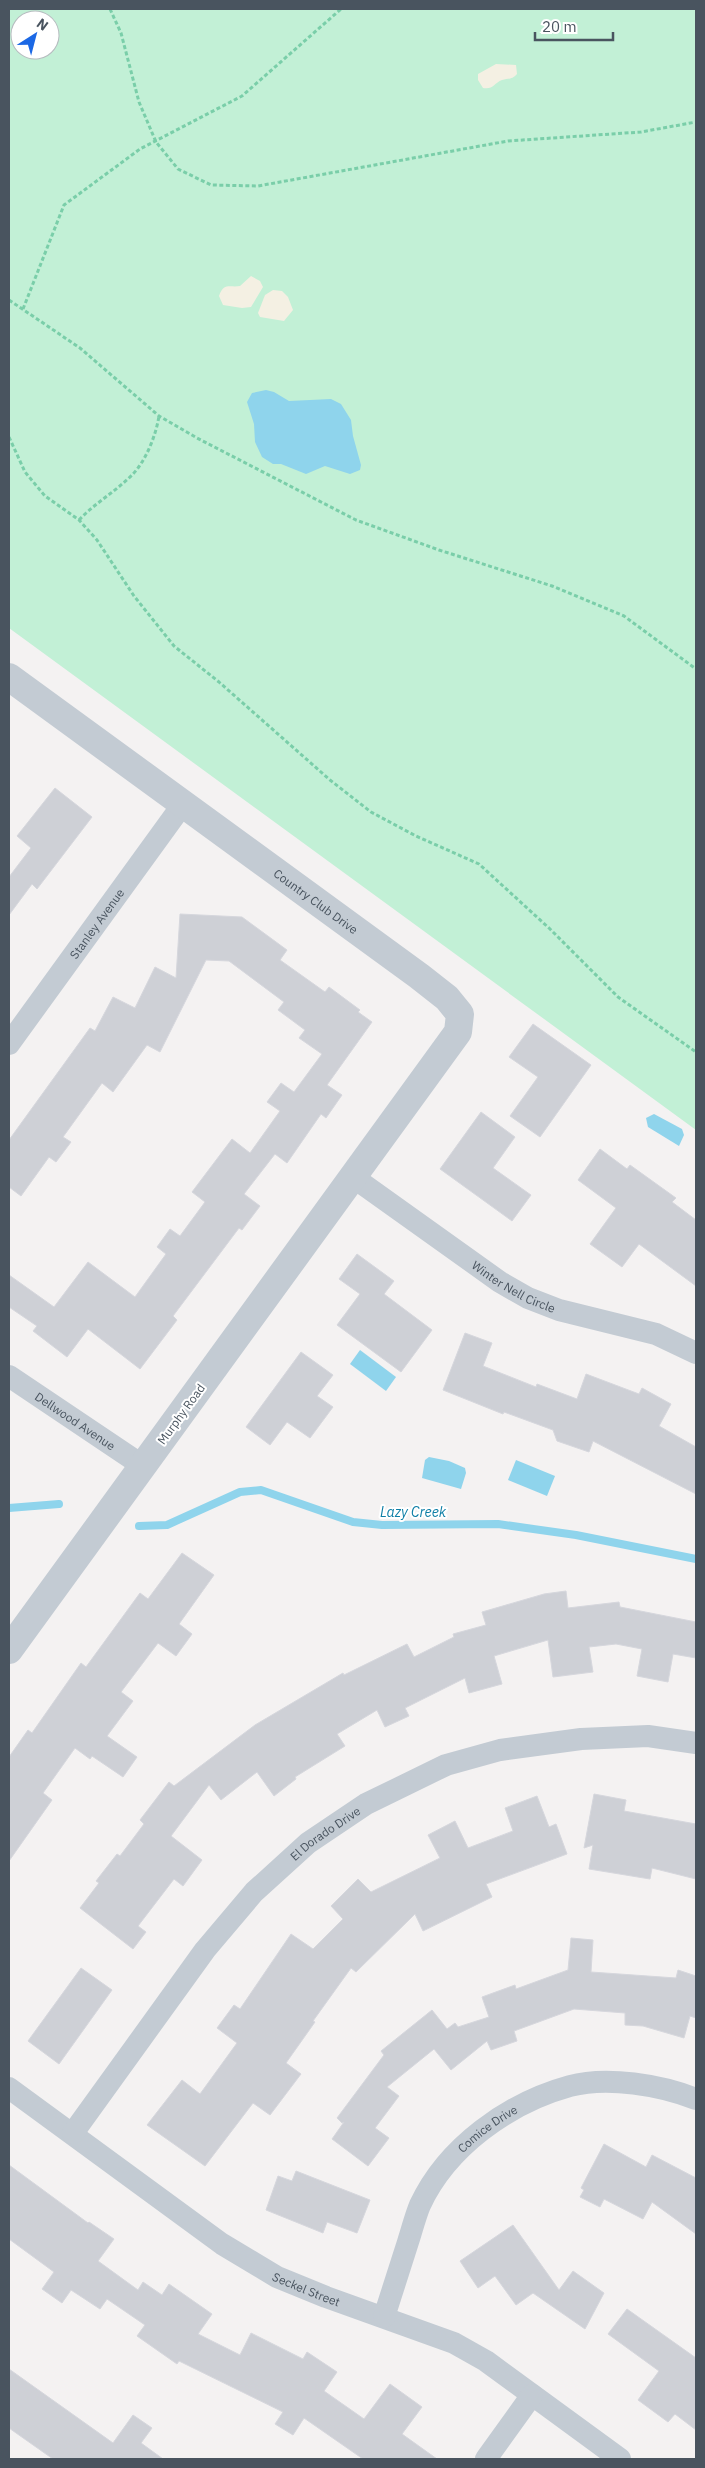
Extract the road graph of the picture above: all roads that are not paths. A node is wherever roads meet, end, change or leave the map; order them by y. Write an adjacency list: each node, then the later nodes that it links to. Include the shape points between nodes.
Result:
1 (9, 677): 2 (street, Country Club Drive)
2 (183, 804): 3 (street, Stanley Avenue); 4 (street, Country Club Drive, via 419,976 447,998 460,1014 458,1032)
3 (9, 1044)
4 (353, 1177): 5 (street, Winter Nell Circle, via 500,1282 528,1298 559,1310 656,1334); 7 (street, Murphy Road)
5 (696, 1353)
6 (9, 1376): 7 (street, Dellwood Avenue)
7 (142, 1466): 8 (street, Murphy Road)
8 (9, 1650)
9 (696, 1743): 12 (street, El Dorado Drive, via 648,1736 581,1739 500,1750 446,1765 366,1804 308,1843 254,1892 205,1950)
10 (9, 2088): 12 (street, Seckel Street)
11 (696, 2099): 13 (street, Comice Drive, via 648,2085 610,2082 570,2086 526,2103 489,2124 457,2152 435,2178 420,2206)
12 (73, 2133): 13 (street, Seckel Street, via 222,2244 277,2277)
13 (384, 2317): 14 (street, Seckel Street, via 454,2342 486,2361)
14 (532, 2396): 15 (street); 16 (street, Seckel Street)
15 (486, 2459)
16 (620, 2459)

